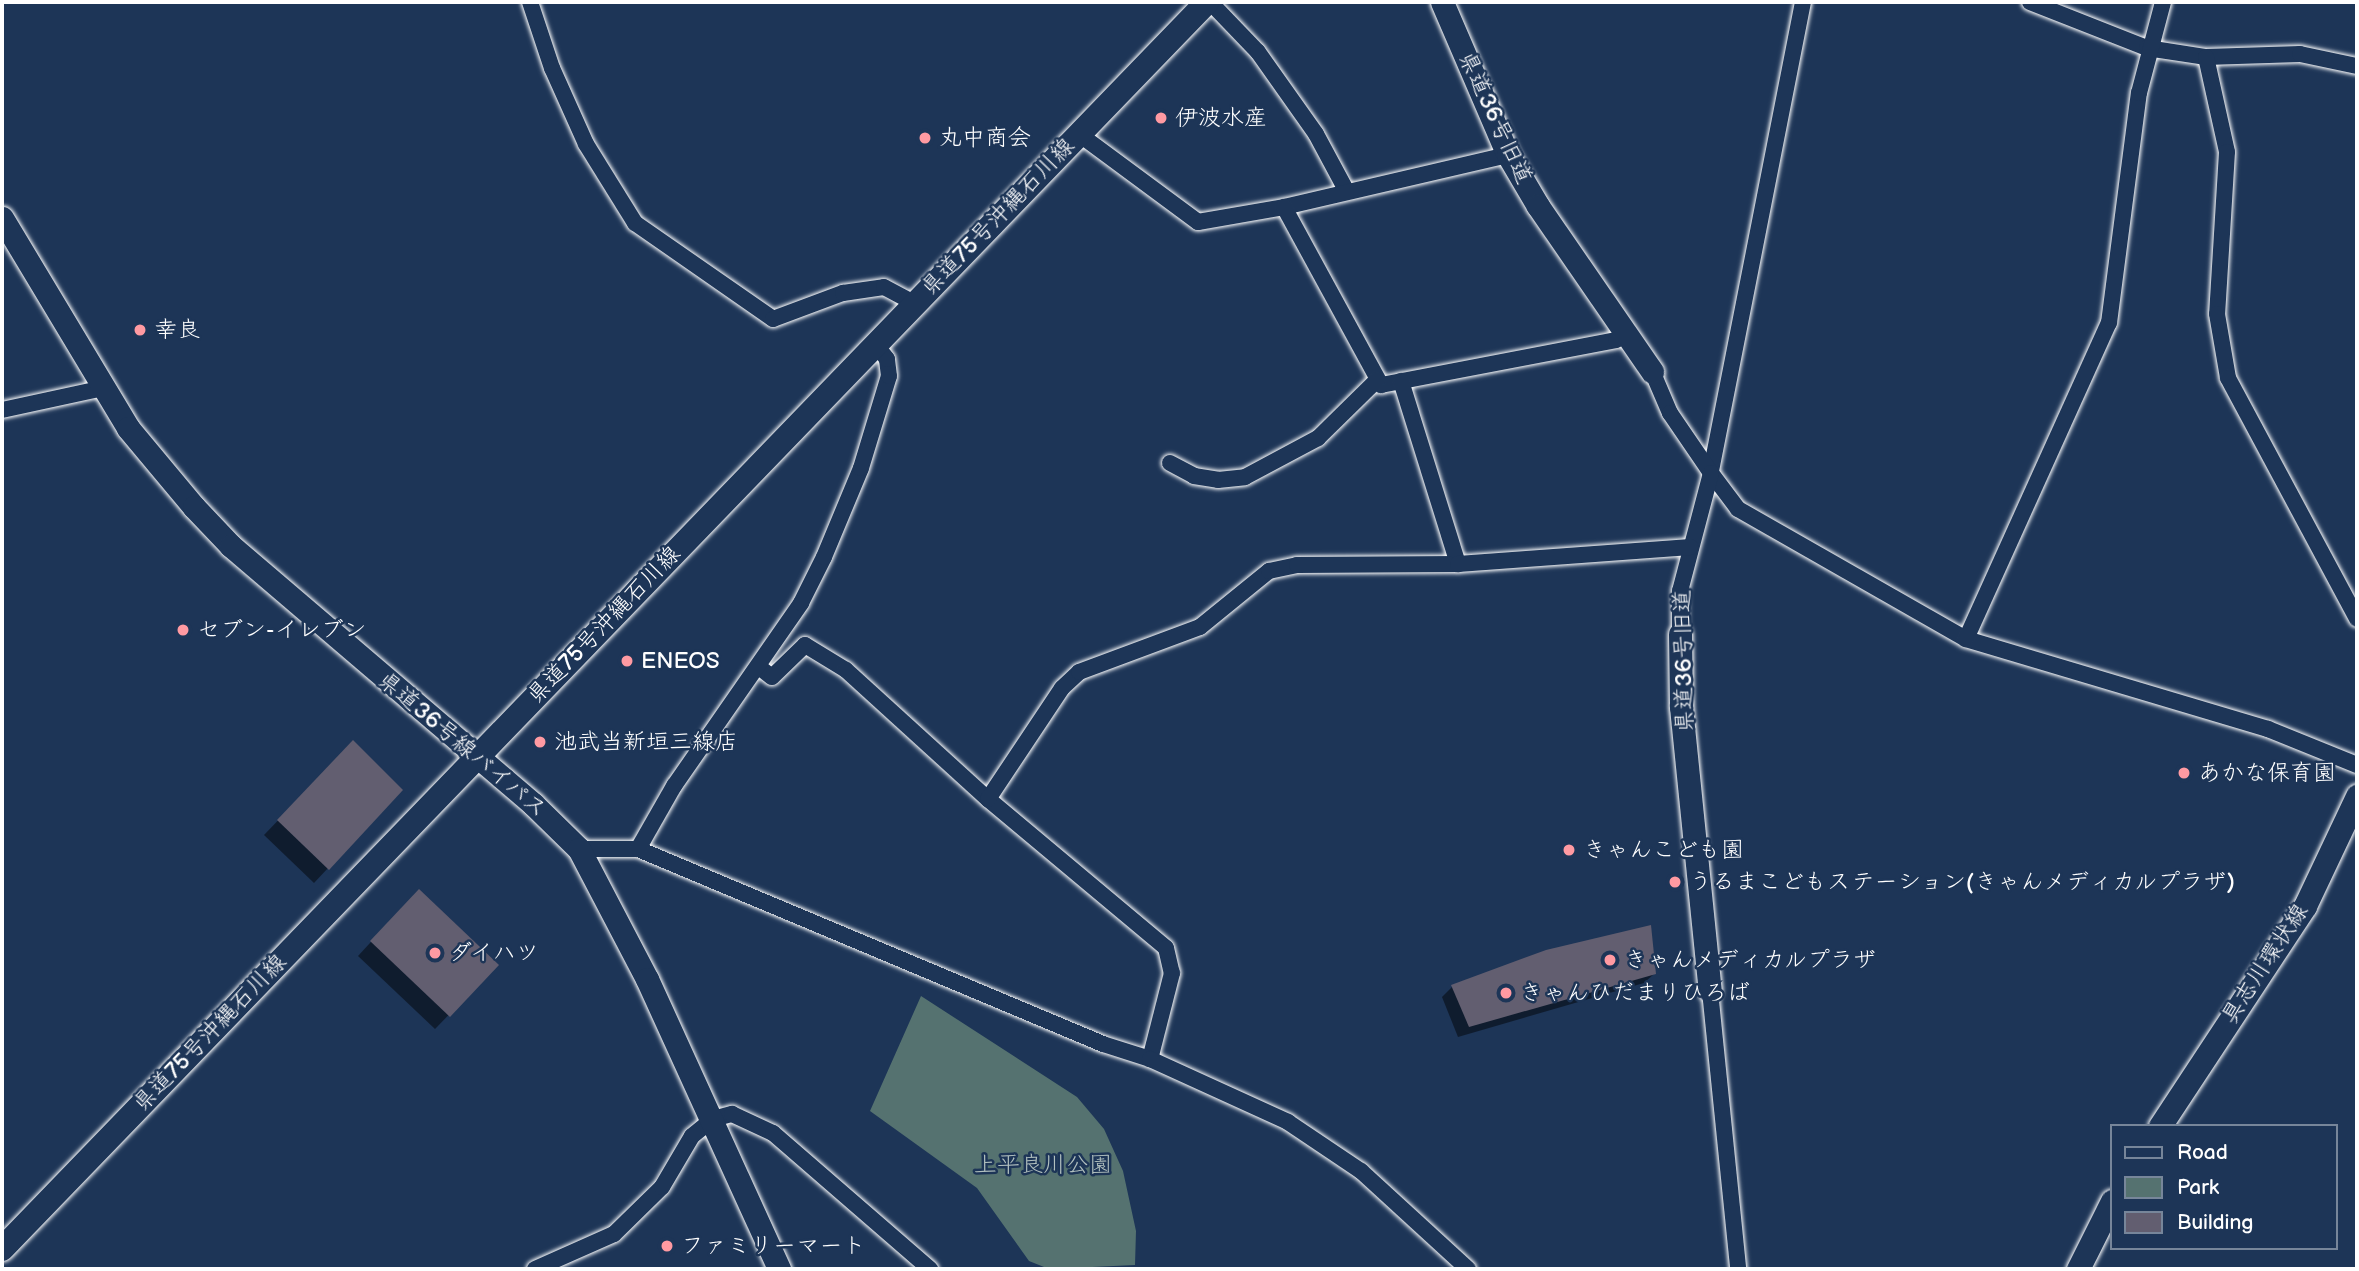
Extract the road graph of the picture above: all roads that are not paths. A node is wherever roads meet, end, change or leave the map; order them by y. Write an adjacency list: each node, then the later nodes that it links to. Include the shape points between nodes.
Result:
1 (530, 2): 15 (street, via 552,68 586,144 635,223 773,319 843,293 884,287)
2 (1209, 2): 10 (main road, 県道75号沖縄石川線); 12 (street, via 1258,52 1316,134)
3 (1442, 2): 11 (main road, 県道36号旧道)
4 (1803, 2): 24 (street)
5 (2031, 2): 7 (street)
6 (2163, 2): 7 (street)
7 (2147, 48): 8 (street); 29 (street, via 2109,323)
8 (2206, 57): 9 (street, via 2300,54); 27 (street, via 2227,152 2217,314 2228,378)
9 (2357, 66)
10 (1079, 134): 13 (street, via 1198,222); 15 (main road, 県道75号沖縄石川線)
11 (1508, 155): 12 (street); 16 (main road, 県道36号旧道, via 1553,230)
12 (1346, 190): 13 (street)
13 (1284, 207): 19 (street)
14 (2, 218): 21 (main road, 県道36号線バイパス)
15 (914, 303): 17 (main road, 県道75号沖縄石川線)
16 (1626, 332): 18 (main road, 県道36号旧道); 20 (street, via 1616,340)
17 (876, 345): 30 (street, via 887,359 890,376 862,468 813,580); 31 (main road, 県道75号沖縄石川線)
18 (1652, 371): 24 (street, 県道36号旧道, via 1670,413)
19 (1377, 380): 20 (street, via 1381,385); 23 (street, via 1318,438 1245,477 1219,481 1194,476)
20 (1401, 381): 26 (street)
21 (104, 388): 22 (street); 31 (main road, 県道36号線バイパス, via 160,469 231,546)
22 (2, 410)
23 (1170, 463)
24 (1711, 473): 25 (street, 県道36号旧道); 29 (street, via 1738,509)
25 (1690, 547): 26 (street); 28 (street, 県道36号旧道, via 1680,591)
26 (1458, 564): 34 (street, via 1297,565 1269,571 1200,627 1079,672 1062,688)
27 (2357, 619)
28 (1680, 634): 37 (main road, 県道36号旧道, via 1681,707)
29 (1966, 639): 32 (street, via 2268,729)
30 (759, 667): 34 (street, via 772,677 805,645 846,670); 36 (street, via 674,786)
31 (477, 757): 35 (main road, 県道36号線バイパス); 42 (main road, 県道75号沖縄石川線)
32 (2357, 765)
33 (2357, 796): 40 (main road, 具志川環状線, via 2305,906)
34 (988, 799): 38 (street, via 1166,948 1172,973)
35 (579, 849): 36 (street); 39 (main road, 県道36号線バイパス)
36 (638, 849): 38 (street, via 1103,1044)
37 (1710, 991): 47 (street, 県道36号旧道)
38 (1150, 1059): 46 (street, via 1288,1122 1320,1143 1361,1171)
39 (713, 1119): 43 (street, via 692,1136 662,1187 614,1234); 44 (main road, 県道36号線バイパス); 45 (street, via 733,1114 773,1133)
40 (2161, 1124)
41 (2110, 1205): 48 (main road)
42 (2, 1249)
43 (535, 1269)
44 (779, 1269)
45 (930, 1269)
46 (1468, 1269)
47 (1738, 1269)
48 (2078, 1269)

